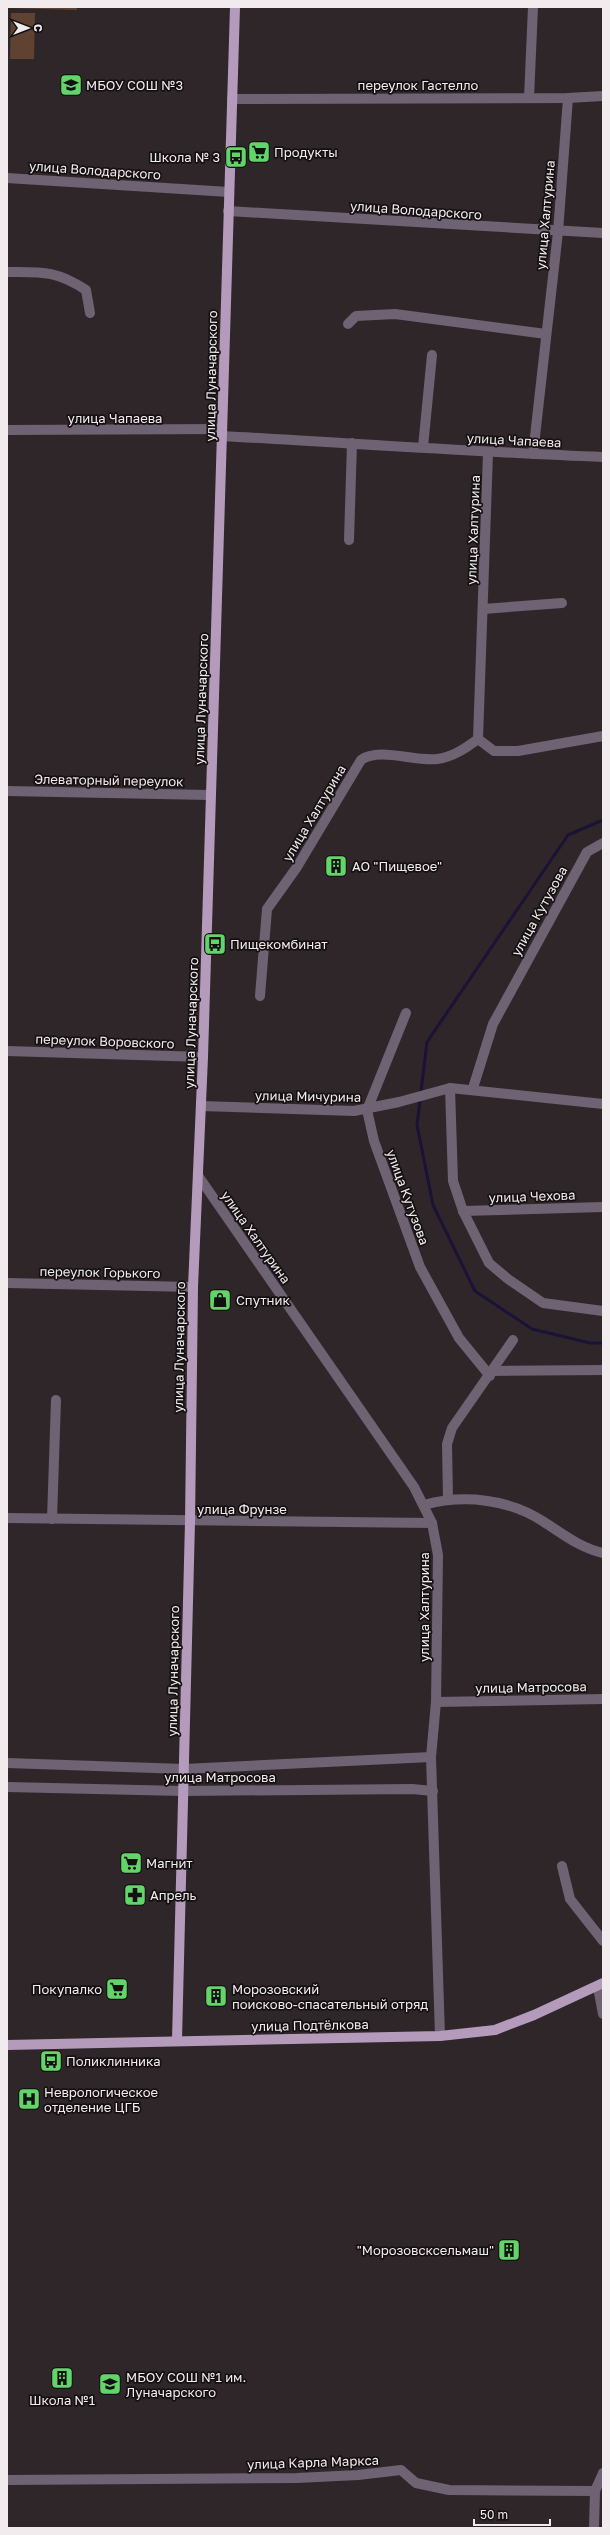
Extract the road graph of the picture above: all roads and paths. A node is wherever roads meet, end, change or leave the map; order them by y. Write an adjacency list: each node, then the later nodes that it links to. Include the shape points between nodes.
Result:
1 (235, 7): 6 (main road, улица Луначарского)
2 (533, 7): 4 (street)
3 (603, 96): 5 (street, переулок Гастелло)
4 (529, 98): 5 (street, переулок Гастелло); 6 (street, переулок Гастелло)
5 (568, 98): 10 (street, улица Халтурина)
6 (232, 99): 8 (main road, улица Луначарского)
7 (7, 178): 8 (street, улица Володарского)
8 (229, 192): 9 (main road, улица Луначарского)
9 (228, 211): 10 (street, улица Володарского); 18 (main road, улица Луначарского)
10 (558, 232): 11 (street, улица Володарского); 15 (street, улица Халтурина)
11 (603, 233)
12 (7, 272): 13 (street, via 49,272 71,280 86,290)
13 (90, 313)
14 (348, 324): 15 (street, via 356,316 395,314)
15 (546, 334): 22 (street, улица Халтурина)
16 (432, 356): 20 (street)
17 (7, 430): 18 (street, улица Чапаева)
18 (222, 433): 19 (street, улица Чапаева); 30 (main road, улица Луначарского)
19 (352, 443): 20 (street, улица Чапаева); 24 (street)
20 (423, 447): 21 (street, улица Чапаева)
21 (488, 453): 22 (street, улица Чапаева); 26 (street, улица Халтурина)
22 (533, 454): 23 (street, улица Чапаева)
23 (603, 457)
24 (349, 540)
25 (562, 604): 26 (street)
26 (483, 609): 28 (street, улица Халтурина)
27 (603, 736): 28 (street, via 518,751 494,751)
28 (478, 739): 32 (street, улица Халтурина, via 458,752 437,759 368,755 361,760 297,867 267,909)
29 (7, 791): 30 (street, Элеваторный переулок)
30 (210, 795): 35 (main road, улица Луначарского)
31 (603, 843): 37 (street, улица Кутузова, via 587,852 493,1024)
32 (260, 996)
33 (406, 1014): 40 (street)
34 (7, 1051): 35 (street, переулок Воровского)
35 (203, 1057): 39 (main road, улица Луначарского)
36 (450, 1088): 37 (street, улица Мичурина); 40 (street, улица Мичурина); 43 (street, via 453,1181)
37 (473, 1088): 38 (street, улица Мичурина, via 493,1093)
38 (603, 1104)
39 (201, 1106): 40 (street, улица Мичурина); 41 (main road, улица Луначарского)
40 (367, 1110): 49 (street, улица Кутузова, via 374,1141 420,1267 459,1338)
41 (199, 1177): 45 (main road, улица Луначарского); 52 (street, улица Халтурина)
42 (603, 1207): 43 (street, улица Чехова)
43 (463, 1211): 46 (street, via 489,1262 508,1279 543,1303)
44 (7, 1283): 45 (street, переулок Горького)
45 (193, 1287): 55 (main road, улица Луначарского)
46 (603, 1311)
47 (513, 1340): 49 (street)
48 (603, 1370): 49 (street)
49 (491, 1374): 51 (street, via 452,1428 447,1444)
50 (56, 1400): 54 (street)
51 (448, 1498): 52 (street); 57 (street, via 479,1500 516,1507 543,1521 567,1538)
52 (424, 1505): 56 (street, улица Халтурина)
53 (7, 1518): 54 (street, улица Фрунзе)
54 (52, 1519): 55 (street, улица Фрунзе)
55 (190, 1522): 56 (street, улица Фрунзе); 62 (main road, улица Луначарского)
56 (432, 1523): 59 (street, улица Халтурина, via 438,1555)
57 (603, 1553)
58 (603, 1699): 59 (street, улица Матросова)
59 (436, 1702): 60 (street, улица Халтурина)
60 (431, 1757): 62 (street, улица Матросова); 65 (street, улица Халтурина)
61 (7, 1763): 62 (street, улица Матросова)
62 (184, 1769): 64 (main road, улица Луначарского)
63 (7, 1786): 64 (street, улица Матросова)
64 (183, 1791): 65 (street, улица Матросова); 71 (main road, улица Луначарского)
65 (433, 1791): 70 (street, улица Халтурина)
66 (562, 1866): 67 (street, via 570,1899)
67 (603, 1941)
68 (601, 1985): 69 (street); 70 (main road, улица Подтёлкова, via 495,2030)
69 (603, 2014)
70 (440, 2036): 71 (main road, улица Подтёлкова)
71 (177, 2040): 72 (main road, улица Подтёлкова)
72 (7, 2045)
73 (603, 2473): 75 (street)
74 (7, 2480): 75 (street, улица Карла Маркса, via 304,2477 401,2470 416,2483 449,2490)
75 (595, 2490): 76 (street)
76 (594, 2528)

